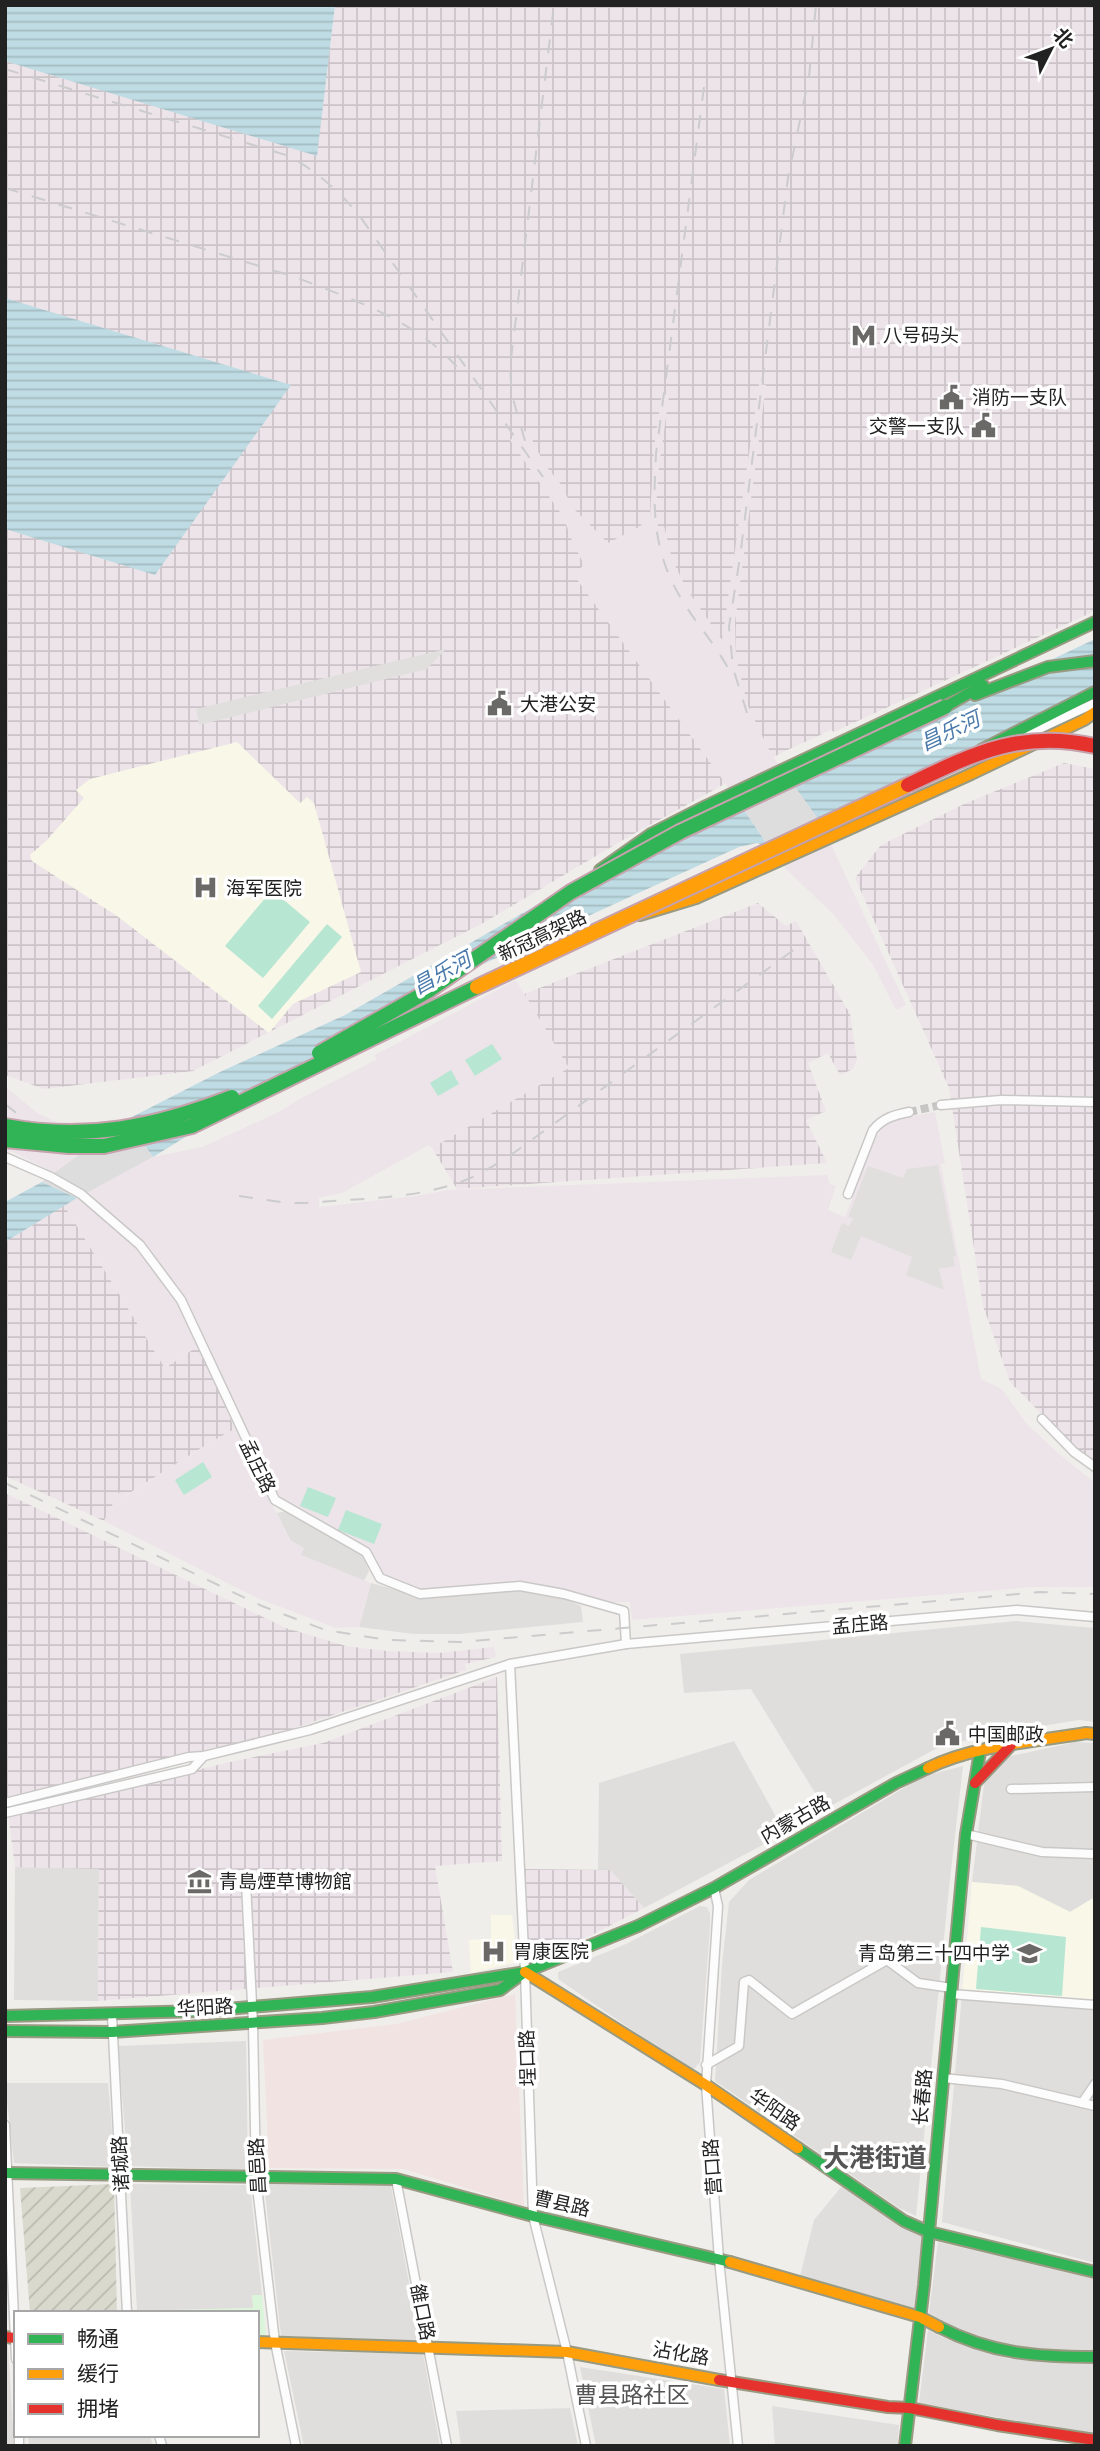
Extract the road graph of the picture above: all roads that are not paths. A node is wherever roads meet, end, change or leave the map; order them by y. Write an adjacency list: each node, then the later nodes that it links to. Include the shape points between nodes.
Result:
1 (1095, 622): 11 (main road, bridge, via 651,834)
2 (1095, 631): 6 (main road, via 972,690)
3 (1095, 661): 6 (main road, via 1048,666)
4 (1095, 692): 9 (main road, bridge)
5 (1095, 703): 10 (street)
6 (945, 708): 11 (main road, 新冠高架路, bridge, via 680,832)
7 (1091, 716): 12 (main road, bridge, via 696,898)
8 (1095, 746): 9 (main road, bridge, via 1031,739)
9 (967, 757): 12 (main road, 新冠高架路, bridge)
10 (828, 826)
11 (571, 892): 16 (main road, 新冠高架路, bridge, via 428,991 231,1097 174,1119 125,1130 79,1134)
12 (611, 924): 17 (main road, 新冠高架路, bridge, via 192,1126 104,1146)
13 (1095, 1102): 14 (street, via 1001,1100)
14 (941, 1105)
15 (909, 1112): 19 (street, via 880,1121 873,1130)
16 (5, 1126)
17 (5, 1140)
18 (5, 1157): 23 (street, 孟庄路, via 81,1194 140,1245 181,1300 275,1500 366,1552 380,1578 420,1594 520,1586 564,1594 624,1611)
19 (848, 1194)
20 (1042, 1419): 21 (street)
21 (1095, 1467)
22 (1095, 1617): 23 (street, 孟庄路, via 1017,1610)
23 (626, 1644): 24 (street, 孟庄路)
24 (510, 1664): 28 (street, 孟庄路, via 310,1730); 38 (street, 埕口路)
25 (1095, 1734): 26 (main road, 内蒙古路)
26 (1011, 1745): 27 (main road, 内蒙古路); 29 (main road)
27 (980, 1752): 29 (main road, 长春路); 37 (main road, 内蒙古路, via 949,1758 896,1783)
28 (204, 1756): 32 (street, 孟庄路); 33 (street, 孟庄路, via 192,1769)
29 (974, 1784): 34 (main road, 长春路)
30 (1095, 1787): 31 (street)
31 (1011, 1789)
32 (5, 1803)
33 (5, 1814)
34 (966, 1834): 35 (street, via 1042,1852); 39 (main road, 长春路)
35 (1095, 1854)
36 (246, 1883): 41 (street, 昌邑路)
37 (714, 1888): 38 (main road, 内蒙古路, via 638,1926); 47 (street, 营口路, via 718,1906)
38 (524, 1972): 41 (main road, 华阳路, via 372,1997); 44 (main road, 华阳路, via 500,1990 374,2012); 50 (main road, 华阳路); 58 (street, 埕口路)
39 (951, 1991): 40 (street); 47 (street, via 918,1983 887,1960 792,2014 749,1980 744,1982 739,2046); 48 (main road, 长春路)
40 (1095, 2005)
41 (252, 2007): 42 (main road, 华阳路); 44 (street, 昌邑路)
42 (112, 2015): 43 (main road, 华阳路); 46 (street, 诸城路)
43 (5, 2016)
44 (253, 2024): 46 (main road, 华阳路); 56 (street, 昌邑路)
45 (5, 2031): 46 (main road, 华阳路)
46 (112, 2032): 55 (street, 诸城路)
47 (706, 2064): 50 (street, 营口路)
48 (943, 2078): 51 (street, via 1002,2084); 59 (main road, 长春路)
49 (1095, 2084): 51 (street)
50 (706, 2085): 59 (main road, 华阳路, via 904,2221); 60 (street, 营口路)
51 (1082, 2103): 52 (street)
52 (1095, 2106)
53 (5, 2125): 54 (street)
54 (7, 2173): 55 (main road, 曹县路); 63 (street)
55 (121, 2176): 56 (main road, 曹县路); 62 (street, 诸城路)
56 (256, 2178): 57 (main road, 曹县路); 66 (street, 昌邑路)
57 (396, 2179): 58 (main road, 曹县路); 67 (street, 雒口路)
58 (533, 2216): 60 (main road, 曹县路); 68 (street, 埕口路)
59 (929, 2232): 61 (main road, 华阳路); 64 (main road, 长春路)
60 (719, 2259): 64 (main road, 曹县路); 70 (street, 营口路)
61 (1095, 2272)
62 (127, 2311)
63 (14, 2317)
64 (920, 2318): 69 (main road, 曹县路, via 1013,2354); 71 (main road, 长春路)
65 (259, 2342): 66 (main road, 沾化路)
66 (275, 2342): 67 (main road, 沾化路); 73 (street, 昌邑路)
67 (430, 2347): 68 (main road, 沾化路); 74 (street, 雒口路)
68 (567, 2352): 70 (main road, 沾化路); 75 (street, 埕口路)
69 (1095, 2357)
70 (732, 2382): 71 (main road, 沾化路); 76 (street, 营口路)
71 (910, 2408): 72 (main road, 沾化路); 77 (main road, 长春路)
72 (1095, 2440)
73 (296, 2446)
74 (447, 2446)
75 (586, 2446)
76 (738, 2446)
77 (905, 2446)

